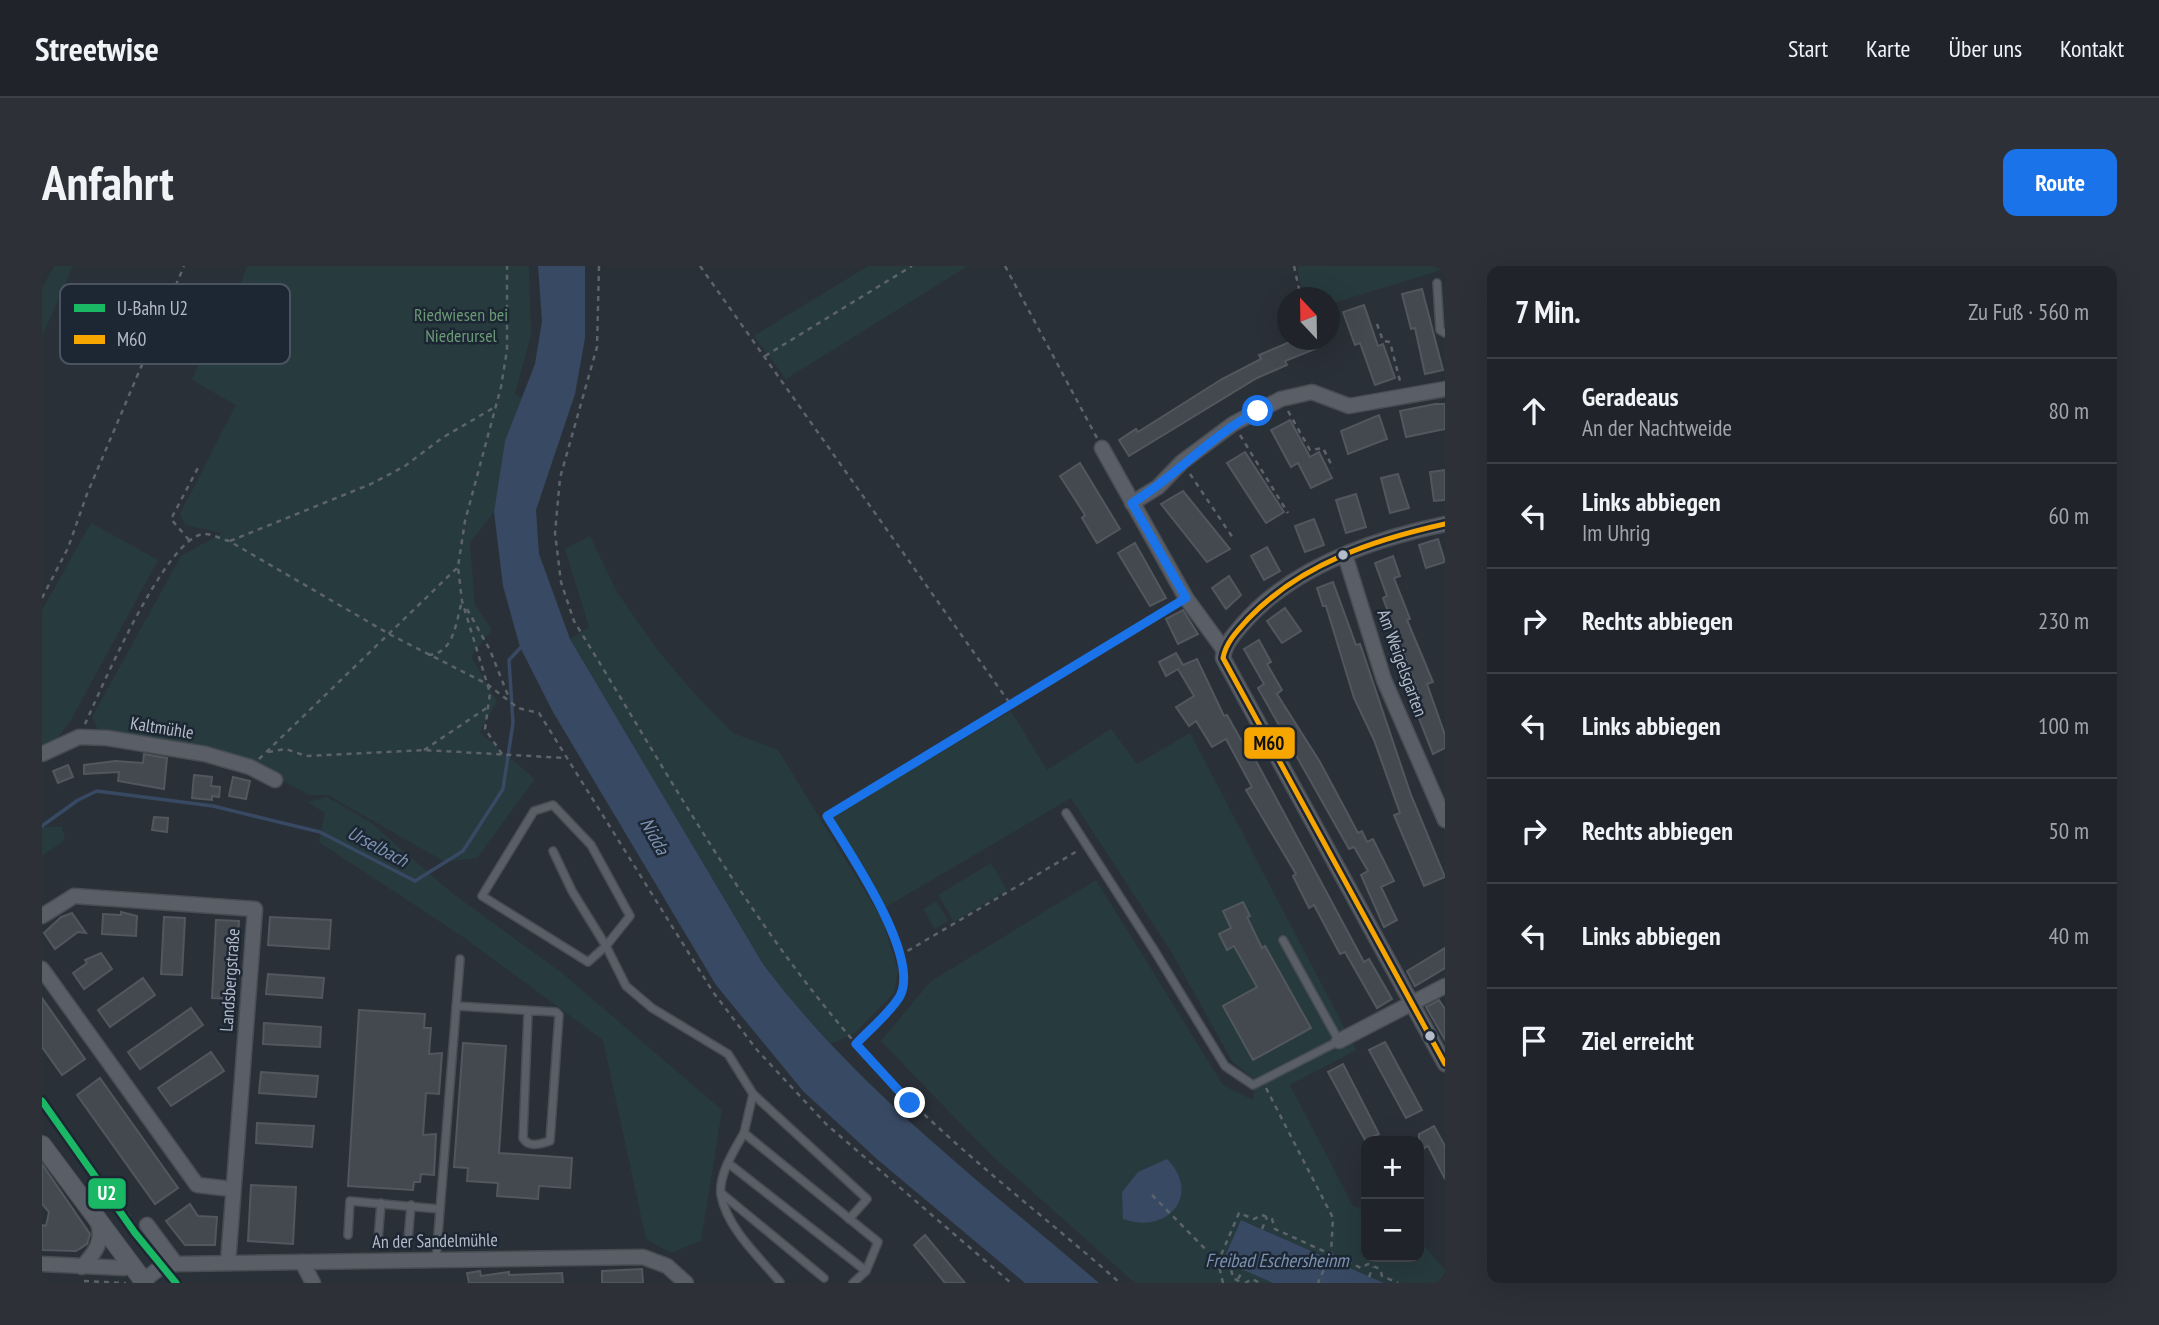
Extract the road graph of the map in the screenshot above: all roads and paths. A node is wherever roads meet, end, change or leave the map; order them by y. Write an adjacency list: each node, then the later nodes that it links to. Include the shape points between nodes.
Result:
1 (184, 266): 9 (path)
2 (507, 266): 18 (path, via 507,350)
3 (599, 266): 63 (path, via 597,347 560,478 555,533 561,582 574,621 771,938)
4 (700, 266): 13 (path)
5 (912, 266): 13 (path)
6 (1005, 266): 20 (path)
7 (1294, 266): 10 (path)
8 (1437, 283): 12 (lane, via 1440,330)
9 (176, 284)
10 (1299, 287)
11 (1377, 324): 16 (path, via 1383,341 1390,342)
12 (1445, 333)
13 (765, 356): 40 (path)
14 (142, 364): 32 (path, via 68,548)
15 (1445, 389): 16 (street)
16 (1403, 395): 17 (street, via 1349,407 1312,392)
17 (1281, 399): 19 (street); 23 (path, via 1310,450 1323,448)
18 (495, 407): 29 (path, via 371,484); 31 (path)
19 (1233, 424): 21 (street); 25 (path)
20 (1102, 447): 24 (street)
21 (1182, 462): 24 (street, via 1158,487); 27 (path)
22 (200, 464): 28 (path, via 171,519)
23 (1333, 468)
24 (1132, 503): 33 (street)
25 (1287, 513)
26 (1445, 524): 30 (street)
27 (1233, 538)
28 (189, 540): 29 (path, via 204,534); 42 (path, via 165,567 139,613)
29 (229, 541): 35 (path)
30 (1345, 555): 36 (street, via 1298,579 1260,607); 49 (street, Am Weigelsgarten, via 1384,680)
31 (458, 566): 34 (path); 35 (path)
32 (42, 598)
33 (1186, 598): 36 (street); 40 (path)
34 (462, 601): 37 (path, via 448,648 439,655); 38 (path); 39 (path)
35 (391, 635): 37 (path); 43 (path, via 268,751 286,749 306,756)
36 (1224, 650): 59 (street, via 1228,671)
37 (428, 655): 38 (path)
38 (487, 684): 39 (path); 41 (path)
39 (511, 701): 46 (path, via 518,708 539,713)
40 (1011, 705): 55 (path, via 827,816 889,920)
41 (488, 707): 43 (path); 45 (path, via 485,729)
42 (79, 737): 44 (street); 47 (street, Kaltmühle, via 205,754)
43 (424, 750): 45 (path)
44 (42, 754)
45 (502, 754): 46 (path)
46 (565, 758): 105 (path, via 713,992 757,1050 826,1124)
47 (275, 780)
48 (1066, 813): 50 (lane)
49 (1445, 820)
50 (1088, 844): 55 (path); 65 (lane, via 1224,1066 1253,1085)
51 (553, 851): 54 (lane)
52 (42, 916): 70 (street, Landsbergstraße, via 74,896 255,908)
53 (1283, 940): 62 (lane)
54 (607, 946): 54 (lane, via 588,962 482,896 534,811 554,805 591,845 630,916); 66 (lane, via 626,986 652,1008 728,1054)
55 (899, 956): 63 (path, via 904,975 900,996)
56 (460, 959): 60 (lane)
57 (42, 969): 70 (street, via 197,1185)
58 (1445, 986): 59 (street)
59 (1412, 1005): 62 (street); 64 (street)
60 (456, 1006): 61 (lane); 76 (lane)
61 (528, 1012): 61 (lane, via 559,1015 550,1141 542,1144 523,1138)
62 (1339, 1041): 65 (lane)
63 (856, 1044): 106 (path, via 910,1103)
64 (1445, 1064)
65 (1262, 1080): 85 (path, via 1333,1218)
66 (753, 1094): 67 (lane); 78 (lane, via 867,1199)
67 (744, 1133): 69 (lane); 78 (lane)
68 (42, 1145): 79 (street)
69 (728, 1163): 71 (lane); 95 (lane)
70 (232, 1189): 89 (street, Landsbergstraße)
71 (720, 1193): 98 (lane); 100 (lane, via 732,1224)
72 (1152, 1195): 88 (path)
73 (115, 1200): 80 (path, via 136,1225)
74 (381, 1203): 75 (lane); 82 (lane, via 350,1202); 83 (lane)
75 (411, 1205): 76 (lane); 84 (lane)
76 (439, 1209): 86 (lane)
77 (1267, 1217): 81 (path); 85 (path, via 1275,1229); 88 (path, via 1254,1219 1239,1213)
78 (849, 1219): 95 (lane, via 878,1242)
79 (98, 1221): 92 (street); 96 (street, via 102,1234)
80 (144, 1224): 91 (street)
81 (1262, 1229)
82 (348, 1236)
83 (378, 1240)
84 (408, 1240)
85 (1331, 1253): 93 (path, via 1361,1268); 109 (path)
86 (436, 1260): 87 (street, An der Sandelmühle); 103 (street, An der Sandelmühle, via 643,1257 667,1266)
87 (302, 1262): 89 (street, An der Sandelmühle); 102 (street)
88 (1218, 1262): 101 (path); 107 (path)
89 (228, 1263): 91 (street, An der Sandelmühle)
90 (42, 1264): 96 (street)
91 (176, 1264): 99 (street, An der Sandelmühle, via 161,1267)
92 (130, 1265): 96 (street); 99 (street)
93 (1373, 1266): 97 (path); 110 (path)
94 (1243, 1270): 101 (path)
95 (866, 1271): 104 (lane)
96 (83, 1276)
97 (1369, 1276)
98 (824, 1278)
99 (144, 1282)
100 (780, 1282)
101 (1242, 1282): 108 (path, via 1252,1279)
102 (313, 1283)
103 (686, 1283)
104 (853, 1283)
105 (1011, 1283)
106 (1121, 1283)
107 (1223, 1283)
108 (1260, 1283)
109 (1318, 1283)
110 (1398, 1283)

